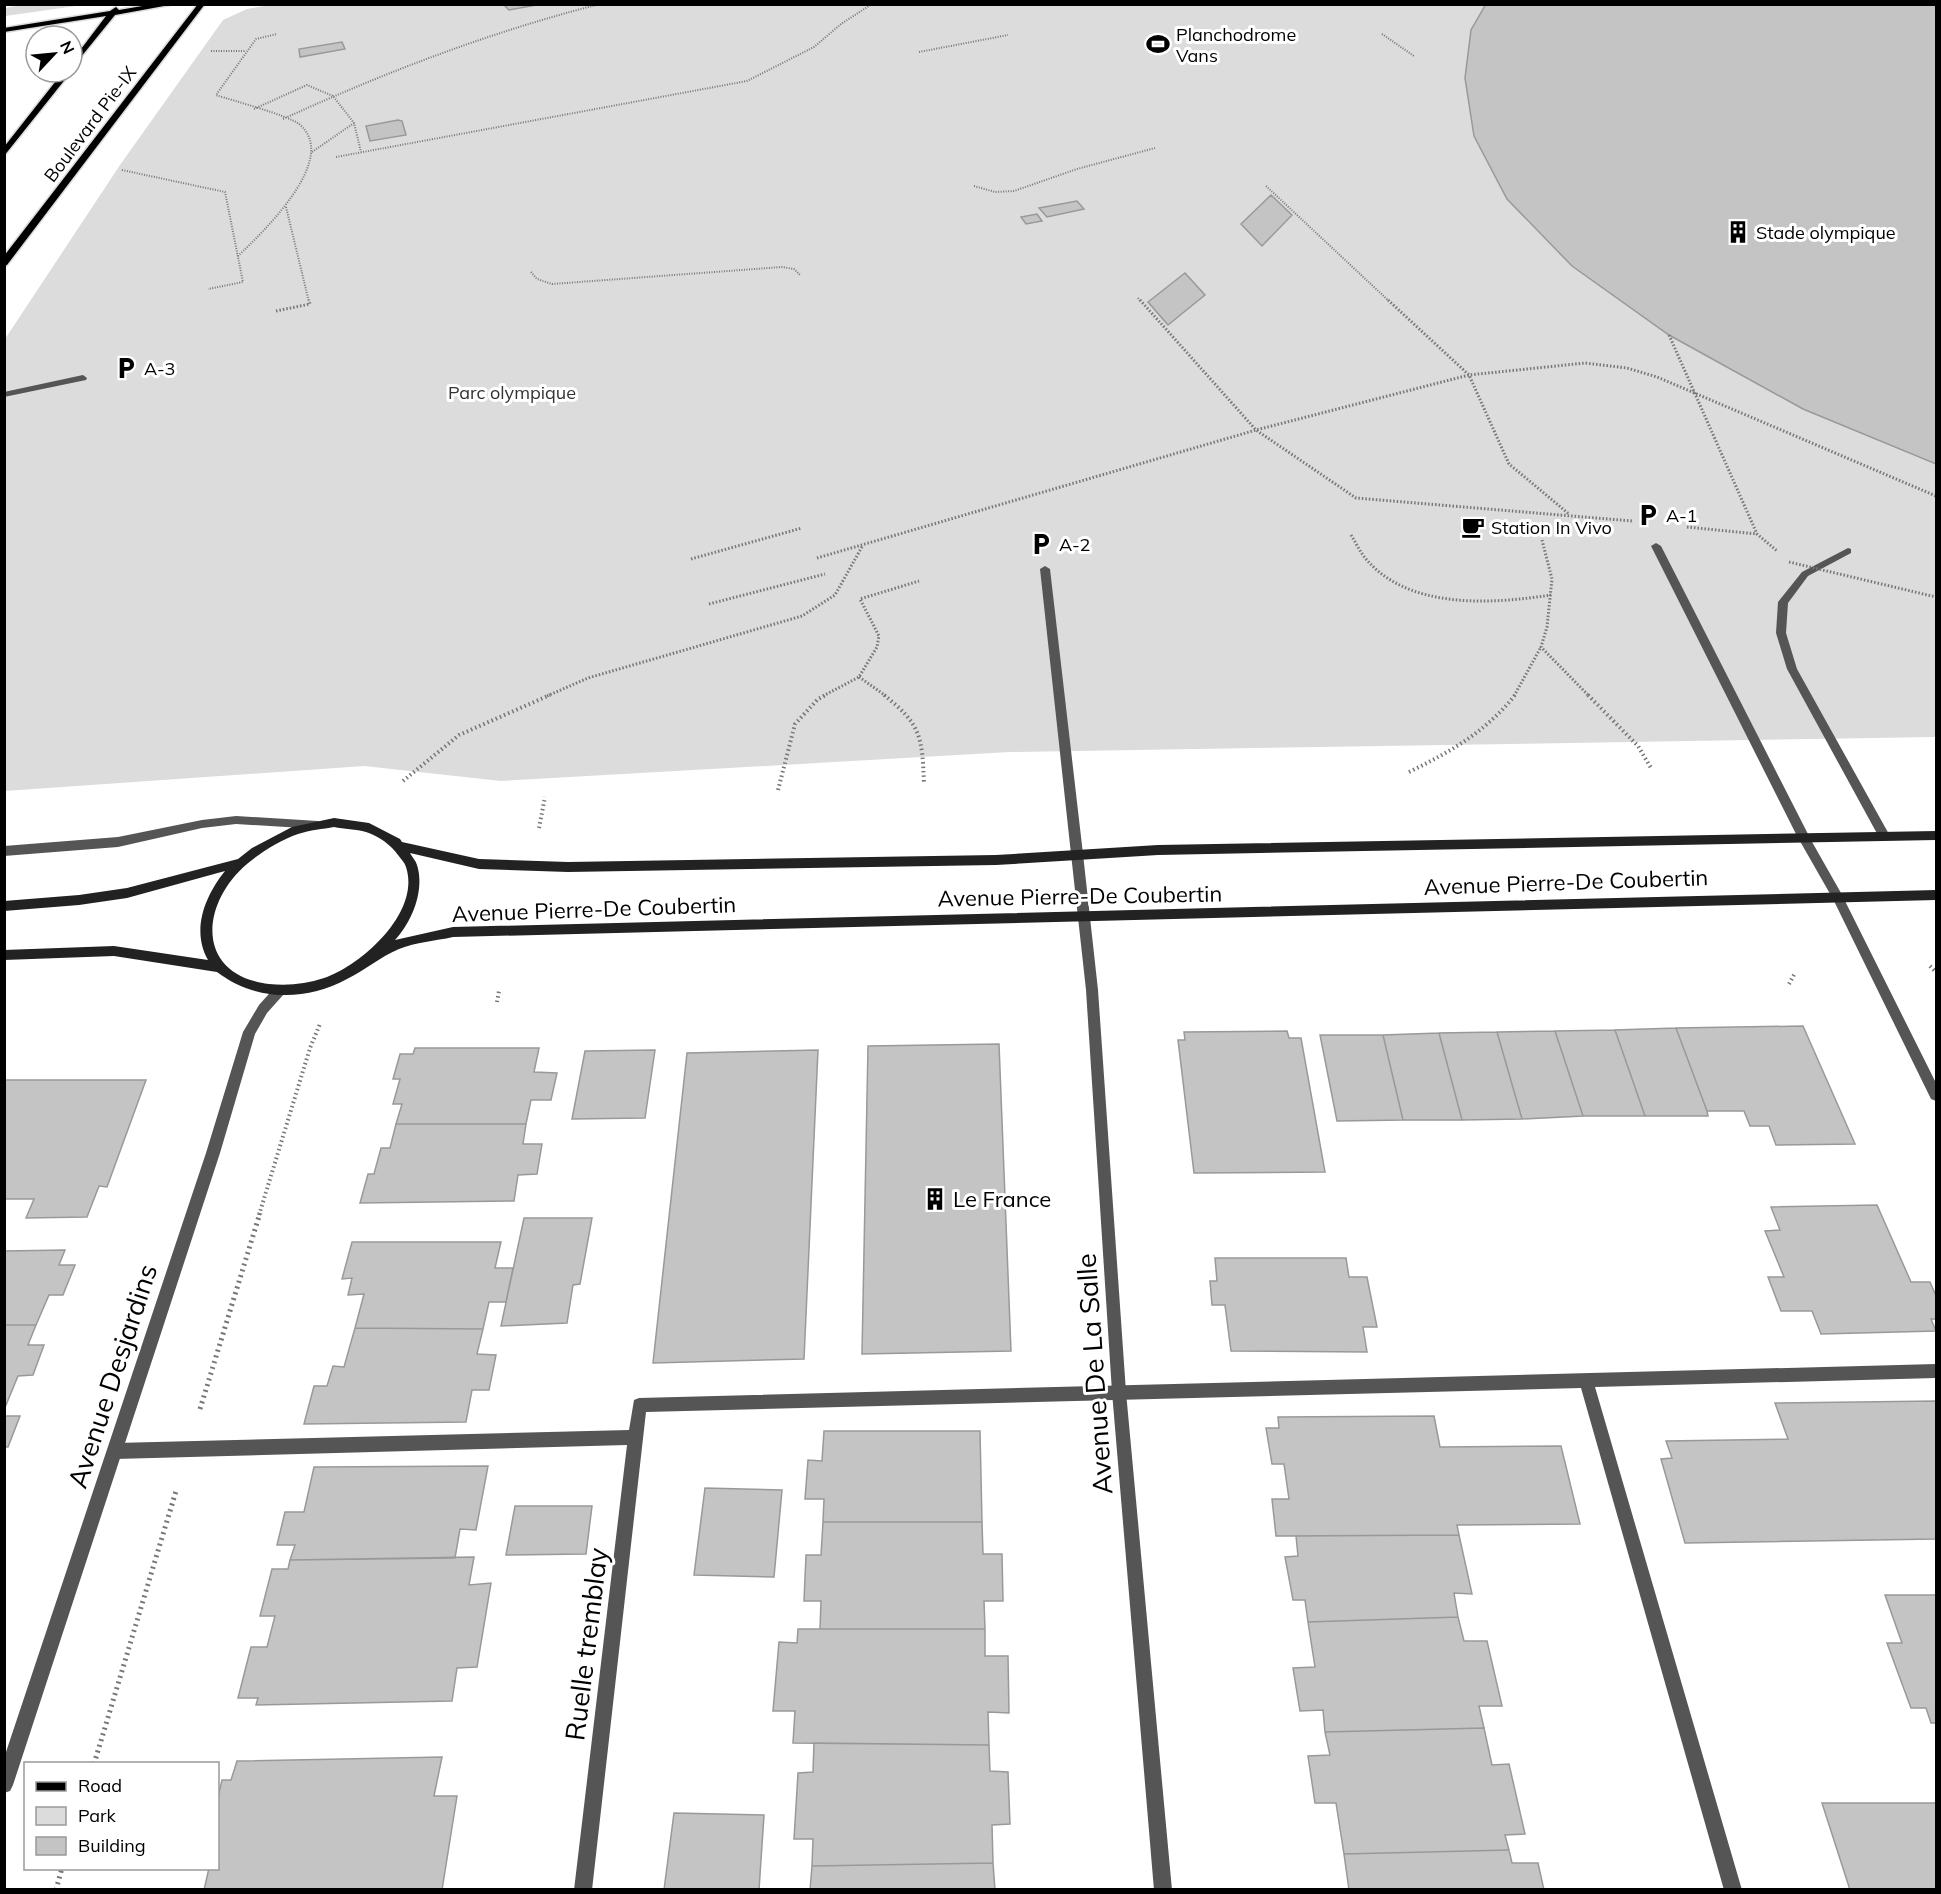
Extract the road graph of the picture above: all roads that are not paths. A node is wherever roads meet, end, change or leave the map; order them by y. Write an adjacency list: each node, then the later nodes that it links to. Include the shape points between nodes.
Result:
1 (120, 4): 4 (main road)
2 (172, 4): 4 (main road)
3 (202, 4): 9 (main road, Boulevard Pie-IX)
4 (113, 13): 5 (main road); 6 (main road)
5 (4, 30)
6 (84, 50)
7 (58, 84): 8 (main road)
8 (4, 153)
9 (4, 262)
10 (83, 378): 11 (street)
11 (4, 395)
12 (1656, 546): 17 (street)
13 (1848, 551): 18 (street, via 1805,574 1784,602 1781,633 1792,669)
14 (1045, 568): 21 (street, Avenue De La Salle)
15 (318, 825): 19 (street, via 360,825 380,831); 20 (street, via 237,820 118,842); 22 (street, via 267,843)
16 (1936, 835): 18 (street, Avenue Pierre-De Coubertin)
17 (1803, 836): 18 (street, Avenue Pierre-De Coubertin); 21 (street, Avenue Pierre-De Coubertin); 24 (street)
18 (1884, 836)
19 (402, 847): 21 (street, Avenue Pierre-De Coubertin, via 479,864 529,867 996,860); 28 (street, via 413,865 414,896 410,910 384,948)
20 (4, 851)
21 (1077, 854): 26 (street, Avenue De La Salle)
22 (240, 863): 25 (street, via 127,893); 29 (street, via 225,877 206,920 210,953)
23 (1936, 895): 24 (street, Avenue Pierre-De Coubertin)
24 (1837, 896): 26 (street, Avenue Pierre-De Coubertin); 31 (street)
25 (4, 906)
26 (1085, 917): 28 (street, Avenue Pierre-De Coubertin, via 453,932 396,945); 34 (street, Avenue De La Salle)
27 (4, 955): 29 (street, via 114,951)
28 (362, 965): 30 (street, via 307,988)
29 (219, 967): 30 (street, via 234,979)
30 (280, 990): 36 (street, Avenue Desjardins, via 249,1032)
31 (1936, 1095)
32 (1936, 1371): 33 (street)
33 (1586, 1380): 34 (street); 40 (street)
34 (1119, 1392): 35 (street, Ruelle tremblay, via 639,1404); 39 (street, Avenue De La Salle)
35 (636, 1437): 36 (street); 38 (street, Ruelle tremblay)
36 (115, 1451): 37 (street, Avenue Desjardins)
37 (4, 1785)
38 (583, 1890)
39 (1163, 1890)
40 (1733, 1890)

